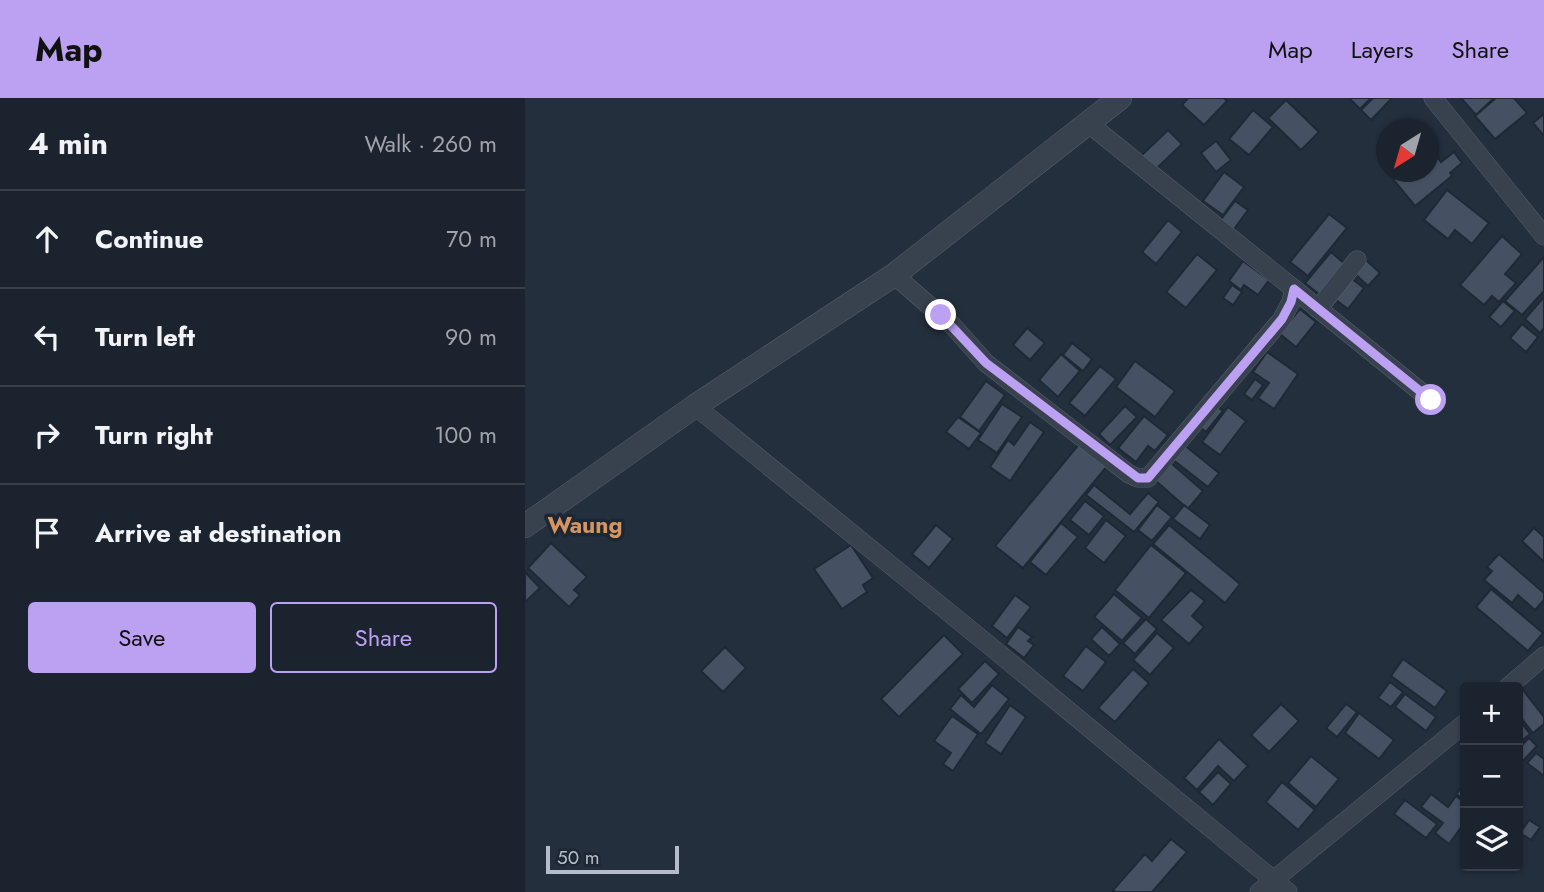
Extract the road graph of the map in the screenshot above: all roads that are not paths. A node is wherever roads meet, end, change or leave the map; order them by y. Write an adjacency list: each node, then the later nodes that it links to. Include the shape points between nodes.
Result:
1 (1120, 98): 3 (street)
2 (1433, 98): 4 (street)
3 (1088, 122): 6 (street); 7 (street)
4 (1544, 236)
5 (1357, 260): 8 (street)
6 (894, 275): 7 (street, via 953,326 986,363 1129,474 1143,479 1282,319); 10 (street)
7 (1294, 289): 8 (street)
8 (1318, 309): 9 (street)
9 (1431, 400)
10 (695, 406): 11 (street); 15 (street)
11 (525, 526)
12 (1544, 656): 13 (street)
13 (1514, 682)
14 (1460, 727): 15 (street)
15 (1275, 879): 16 (street); 17 (street)
16 (1259, 892)
17 (1288, 892)

